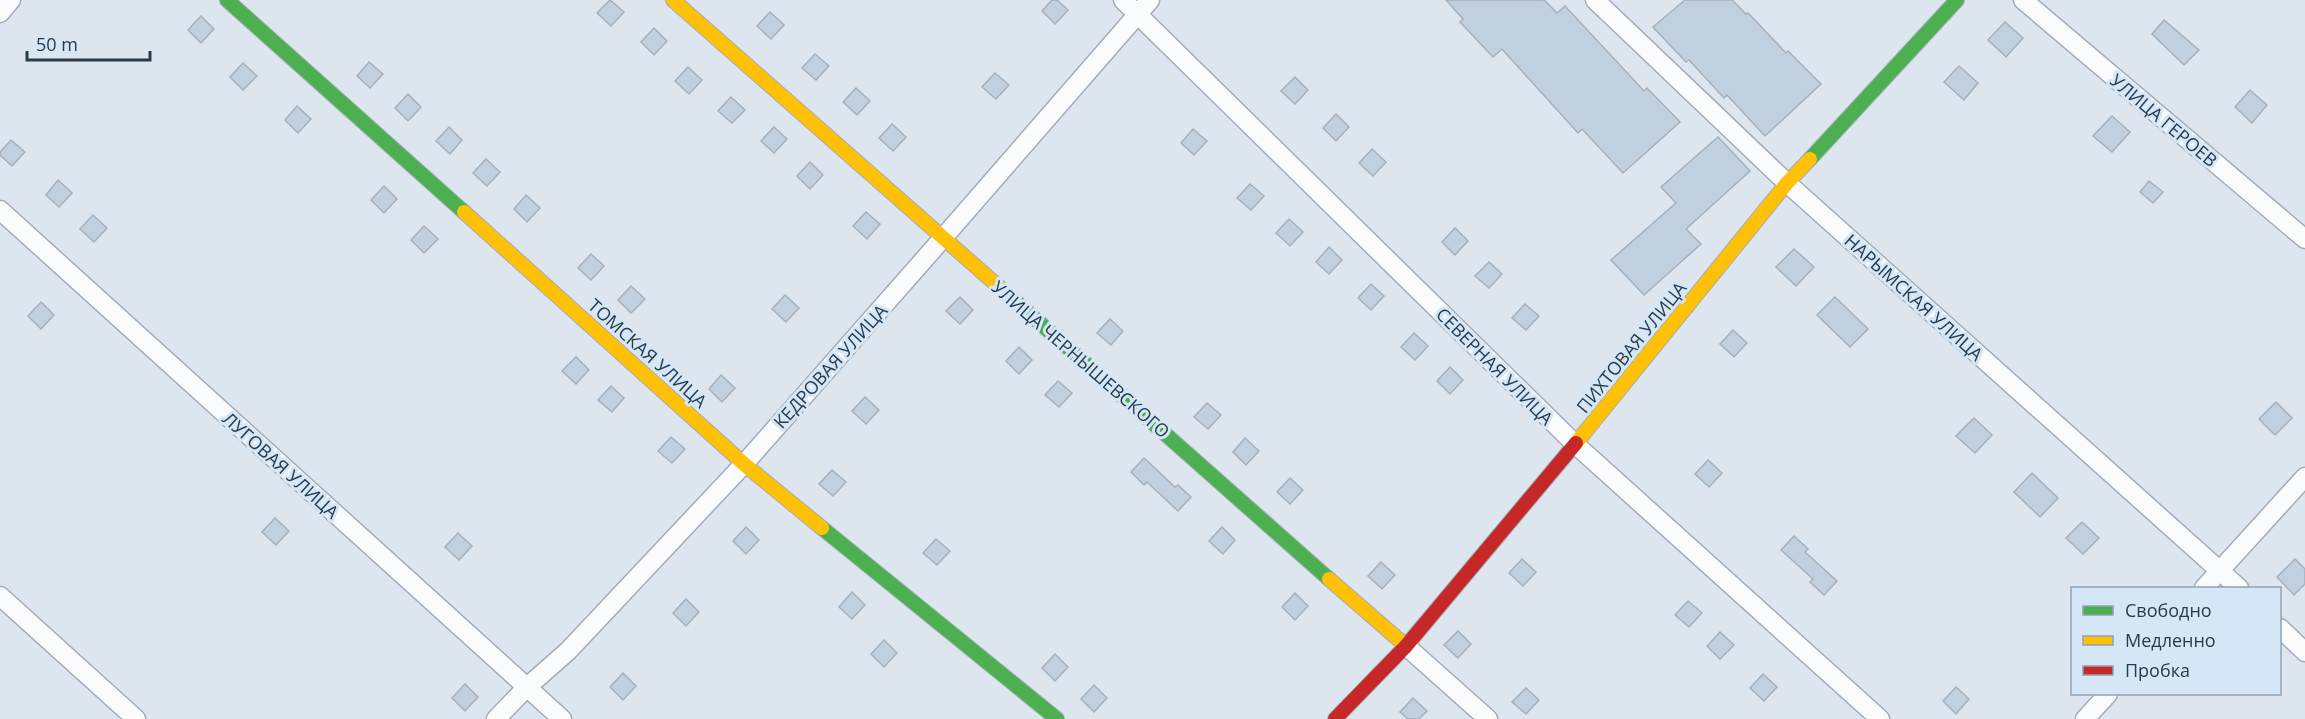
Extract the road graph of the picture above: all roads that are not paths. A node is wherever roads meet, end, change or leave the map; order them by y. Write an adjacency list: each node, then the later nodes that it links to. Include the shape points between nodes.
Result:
1 (11, 0): 9 (street)
2 (227, 0): 15 (street, ТОМСКАЯ УЛИЦА)
3 (674, 0): 12 (street, УЛИЦА ЧЕРНЫШЕВСКОГО)
4 (1123, 0): 8 (street, СЕВЕРНАЯ УЛИЦА)
5 (1595, 0): 10 (street, НАРЫМСКАЯ УЛИЦА)
6 (1957, 0): 10 (street, ПИХТОВАЯ УЛИЦА)
7 (2023, 0): 13 (street, УЛИЦА ГЕРОЕВ)
8 (1144, 7): 12 (street, КЕДРОВАЯ УЛИЦА); 14 (street, СЕВЕРНАЯ УЛИЦА)
9 (0, 14)
10 (1787, 183): 14 (street, ПИХТОВАЯ УЛИЦА); 17 (street, НАРЫМСКАЯ УЛИЦА)
11 (0, 210): 24 (street, ЛУГОВАЯ УЛИЦА)
12 (944, 238): 15 (street, КЕДРОВАЯ УЛИЦА); 22 (street, УЛИЦА ЧЕРНЫШЕВСКОГО)
13 (2305, 239)
14 (1575, 444): 22 (street, ПИХТОВАЯ УЛИЦА); 32 (street, СЕВЕРНАЯ УЛИЦА)
15 (744, 464): 24 (street, КЕДРОВАЯ УЛИЦА, via 568,651); 29 (street, ТОМСКАЯ УЛИЦА)
16 (2305, 477): 17 (street)
17 (2220, 571): 18 (street); 19 (street, НАРЫМСКАЯ УЛИЦА)
18 (2205, 587)
19 (2238, 587)
20 (0, 596): 26 (street)
21 (2281, 629): 23 (street)
22 (1406, 646): 30 (street, ПИХТОВАЯ УЛИЦА); 31 (street, УЛИЦА ЧЕРНЫШЕВСКОГО)
23 (2305, 652)
24 (526, 688): 27 (street, КЕДРОВАЯ УЛИЦА); 28 (street, ЛУГОВАЯ УЛИЦА)
25 (2106, 695): 33 (street)
26 (136, 719)
27 (496, 719)
28 (562, 719)
29 (1057, 719)
30 (1335, 719)
31 (1488, 719)
32 (1880, 719)
33 (2085, 719)

